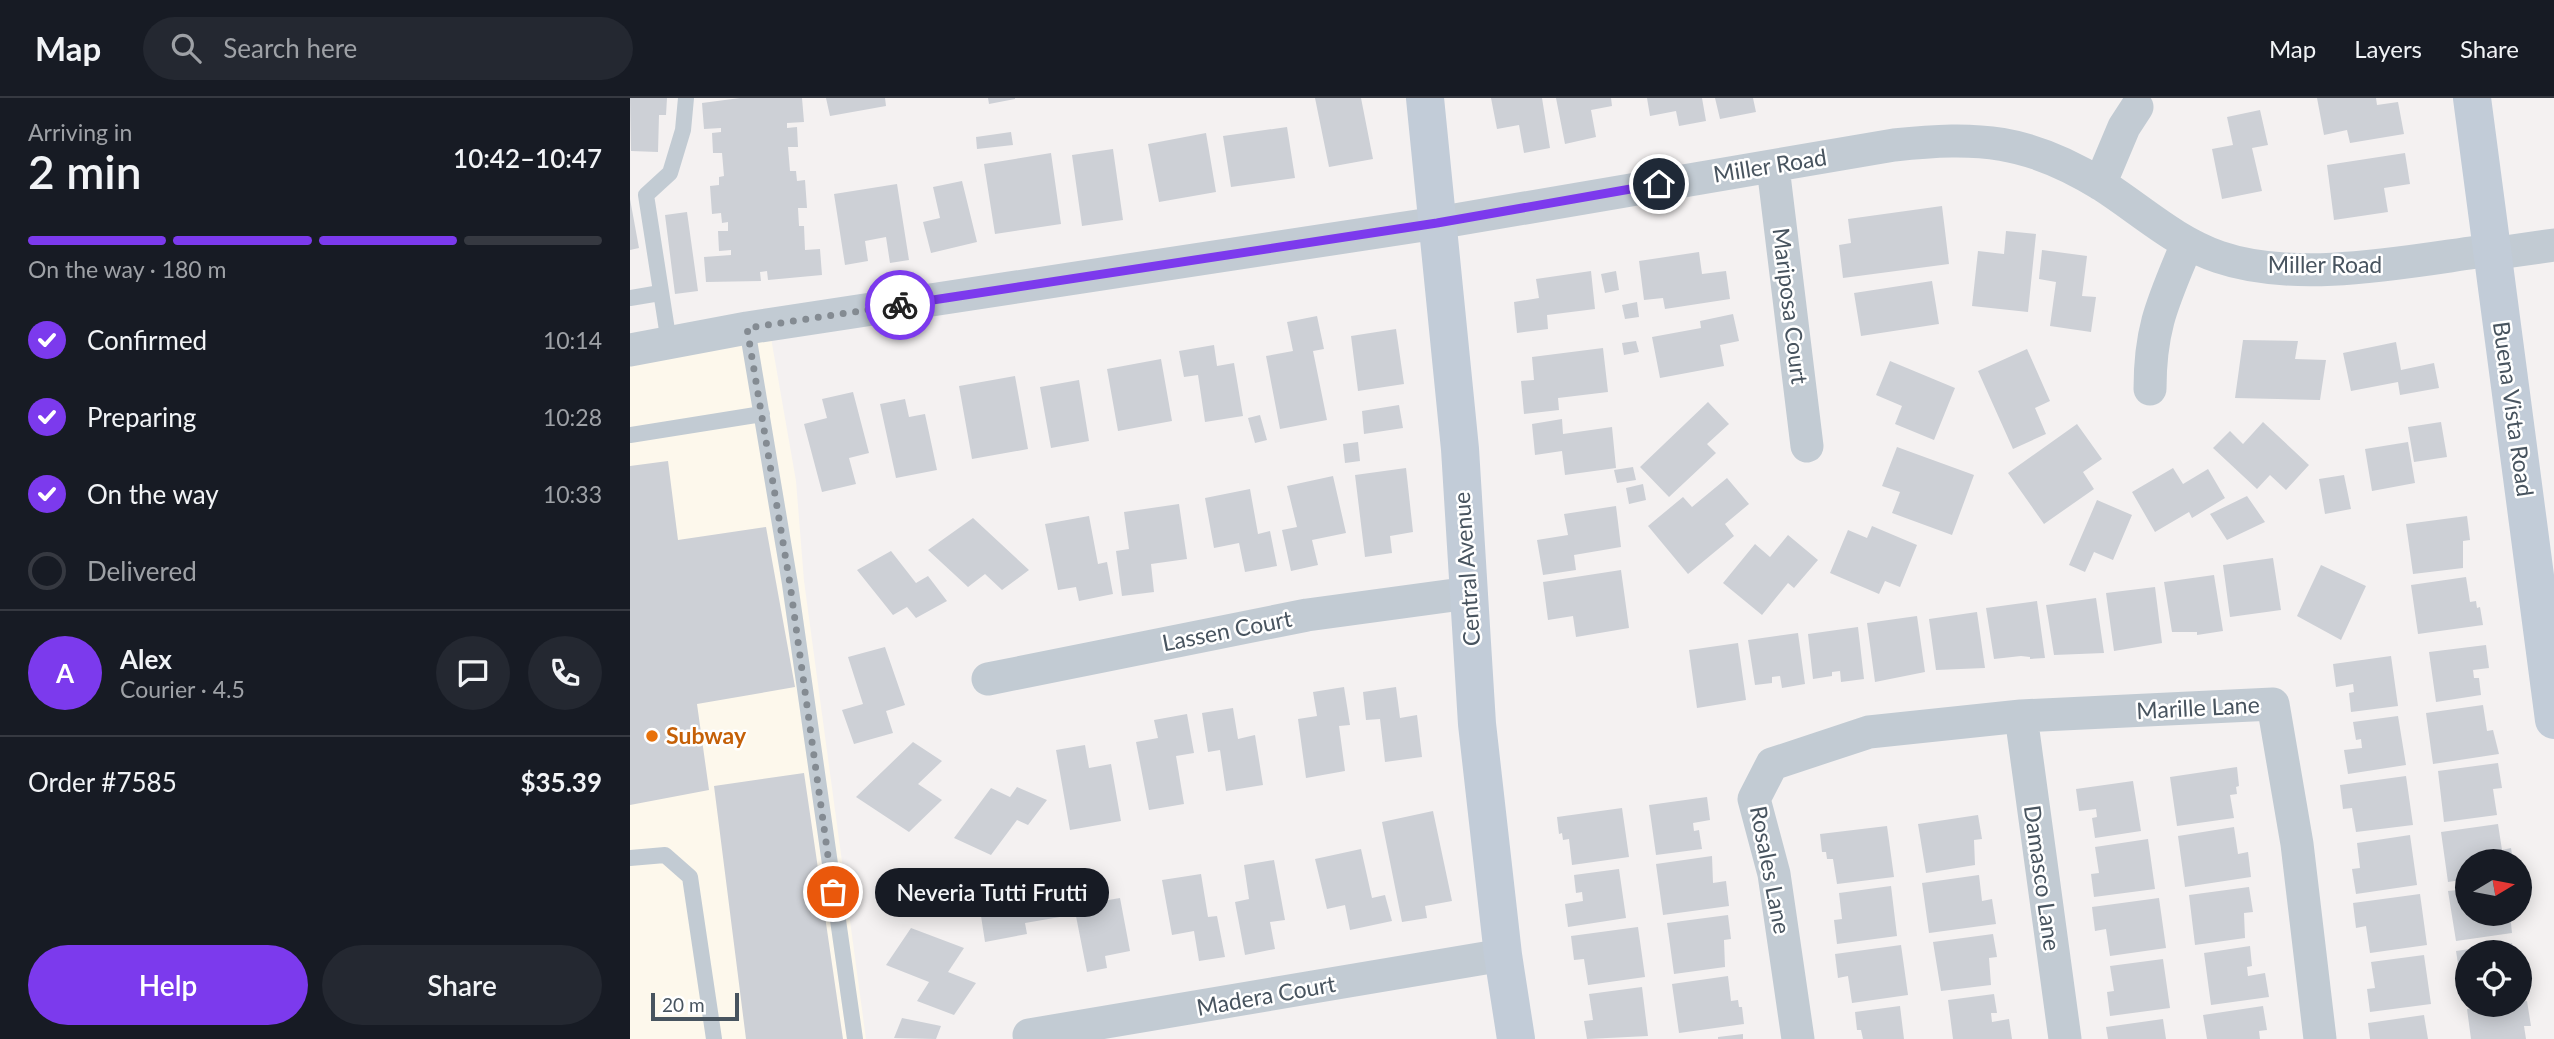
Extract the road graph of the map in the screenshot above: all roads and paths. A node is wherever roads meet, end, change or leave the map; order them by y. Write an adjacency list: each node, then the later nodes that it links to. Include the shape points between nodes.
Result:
1 (686, 98): 11 (lane, via 683,130 670,173 646,195)
2 (1424, 98): 7 (street, Central Avenue)
3 (2472, 98): 10 (street, Buena Vista Road)
4 (2137, 107): 6 (street, via 2123,127)
5 (1773, 167): 6 (street, Miller Road, via 1894,145 1982,140 2031,152); 7 (street, Miller Road); 19 (street, Mariposa Court)
6 (2100, 184): 8 (street, Miller Road)
7 (1437, 223): 13 (street, Miller Road); 20 (street, Central Avenue)
8 (2187, 244): 10 (street, Miller Road, via 2221,258 2307,269 2371,268 2477,252); 16 (street, via 2155,319)
9 (2554, 245): 10 (street, Miller Road)
10 (2491, 254): 23 (street, Buena Vista Road)
11 (660, 293): 12 (lane); 14 (lane)
12 (630, 298)
13 (747, 328): 14 (street, Miller Road); 17 (lane)
14 (669, 343): 15 (street, Miller Road)
15 (630, 350)
16 (2150, 388)
17 (762, 414): 18 (lane); 29 (lane)
18 (630, 435)
19 (1807, 446)
20 (1469, 593): 21 (street, Lassen Court, via 1307,615); 26 (street, Central Avenue, via 1477,724)
21 (988, 679)
22 (2021, 716): 24 (street, Marille Lane); 32 (street, Damasco Lane); 33 (street, Marille Lane, via 2273,704 2297,844)
23 (2554, 720)
24 (1869, 732): 31 (street, Rosales Lane, via 1772,764 1754,799 1773,874)
25 (630, 858): 28 (lane, via 665,855 690,877)
26 (1503, 955): 27 (street, Madera Court); 30 (street, Central Avenue)
27 (1029, 1035)
28 (715, 1039)
29 (855, 1039)
30 (1516, 1039)
31 (1798, 1039)
32 (2065, 1039)
33 (2319, 1039)

